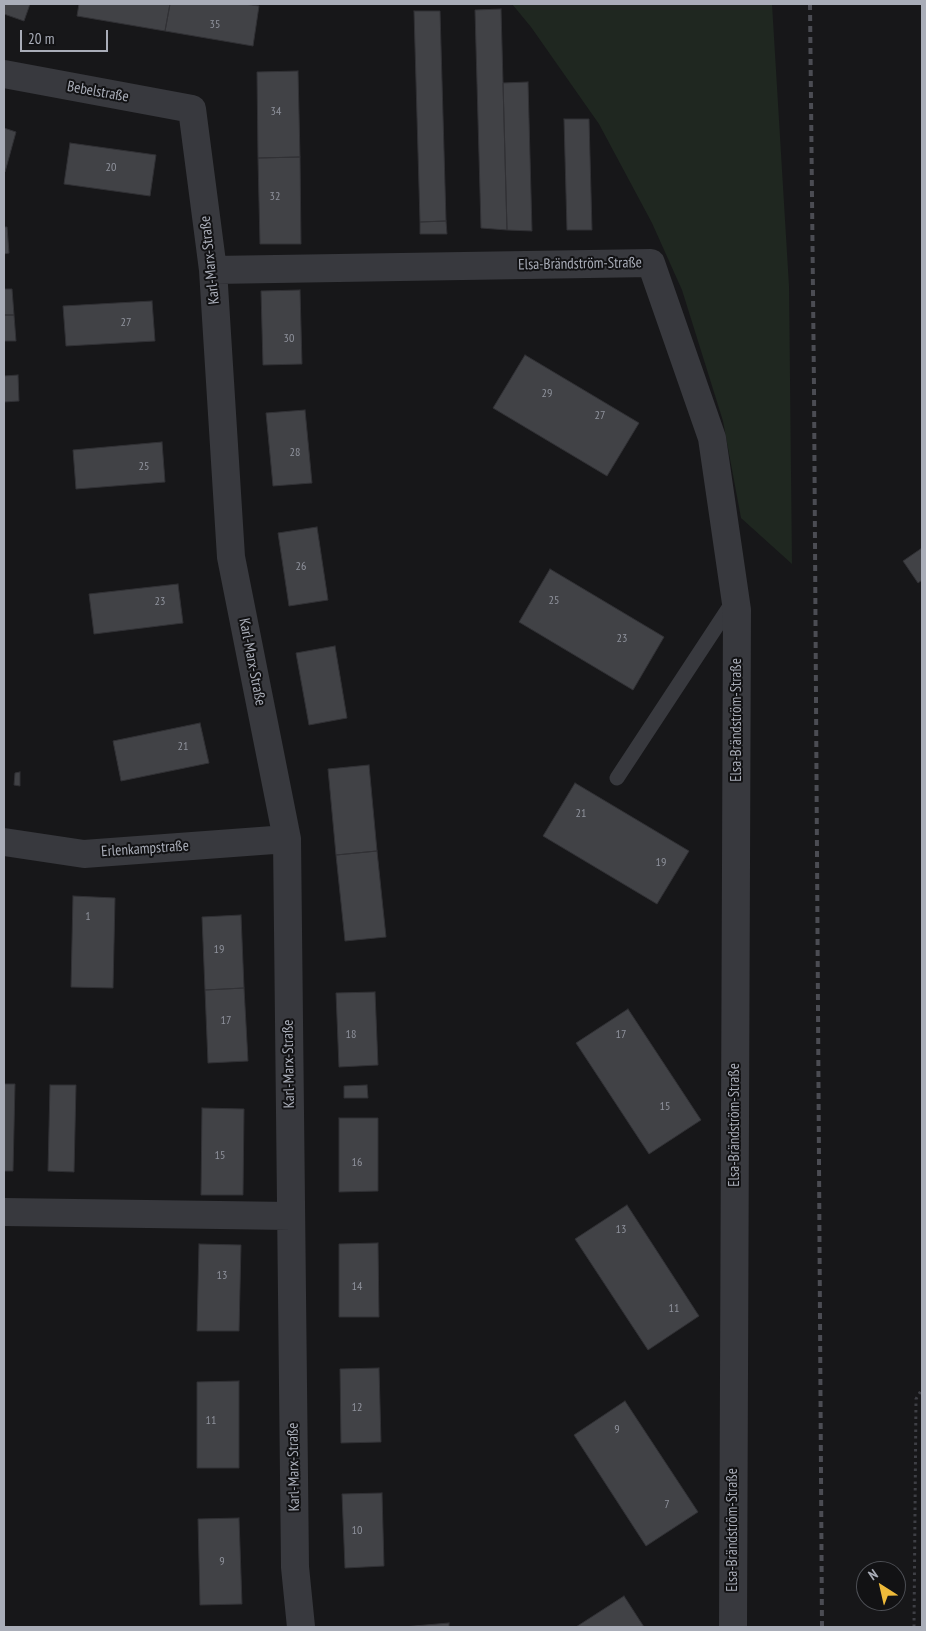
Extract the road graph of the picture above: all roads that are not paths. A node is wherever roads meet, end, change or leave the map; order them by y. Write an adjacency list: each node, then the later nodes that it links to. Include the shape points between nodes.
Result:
1 (4, 74): 2 (street, Bebelstraße)
2 (192, 109): 3 (street, Karl-Marx-Straße)
3 (213, 270): 4 (street, Elsa-Brändström-Straße, via 651,263 712,438); 6 (street, Karl-Marx-Straße, via 231,557)
4 (736, 598): 5 (lane); 11 (street, Elsa-Brändström-Straße)
5 (617, 778)
6 (287, 839): 7 (street, Erlenkampstraße, via 84,854); 9 (street, Karl-Marx-Straße)
7 (4, 842)
8 (4, 1212): 9 (street)
9 (291, 1216): 10 (street, Karl-Marx-Straße, via 295,1567)
10 (301, 1627)
11 (733, 1627)

